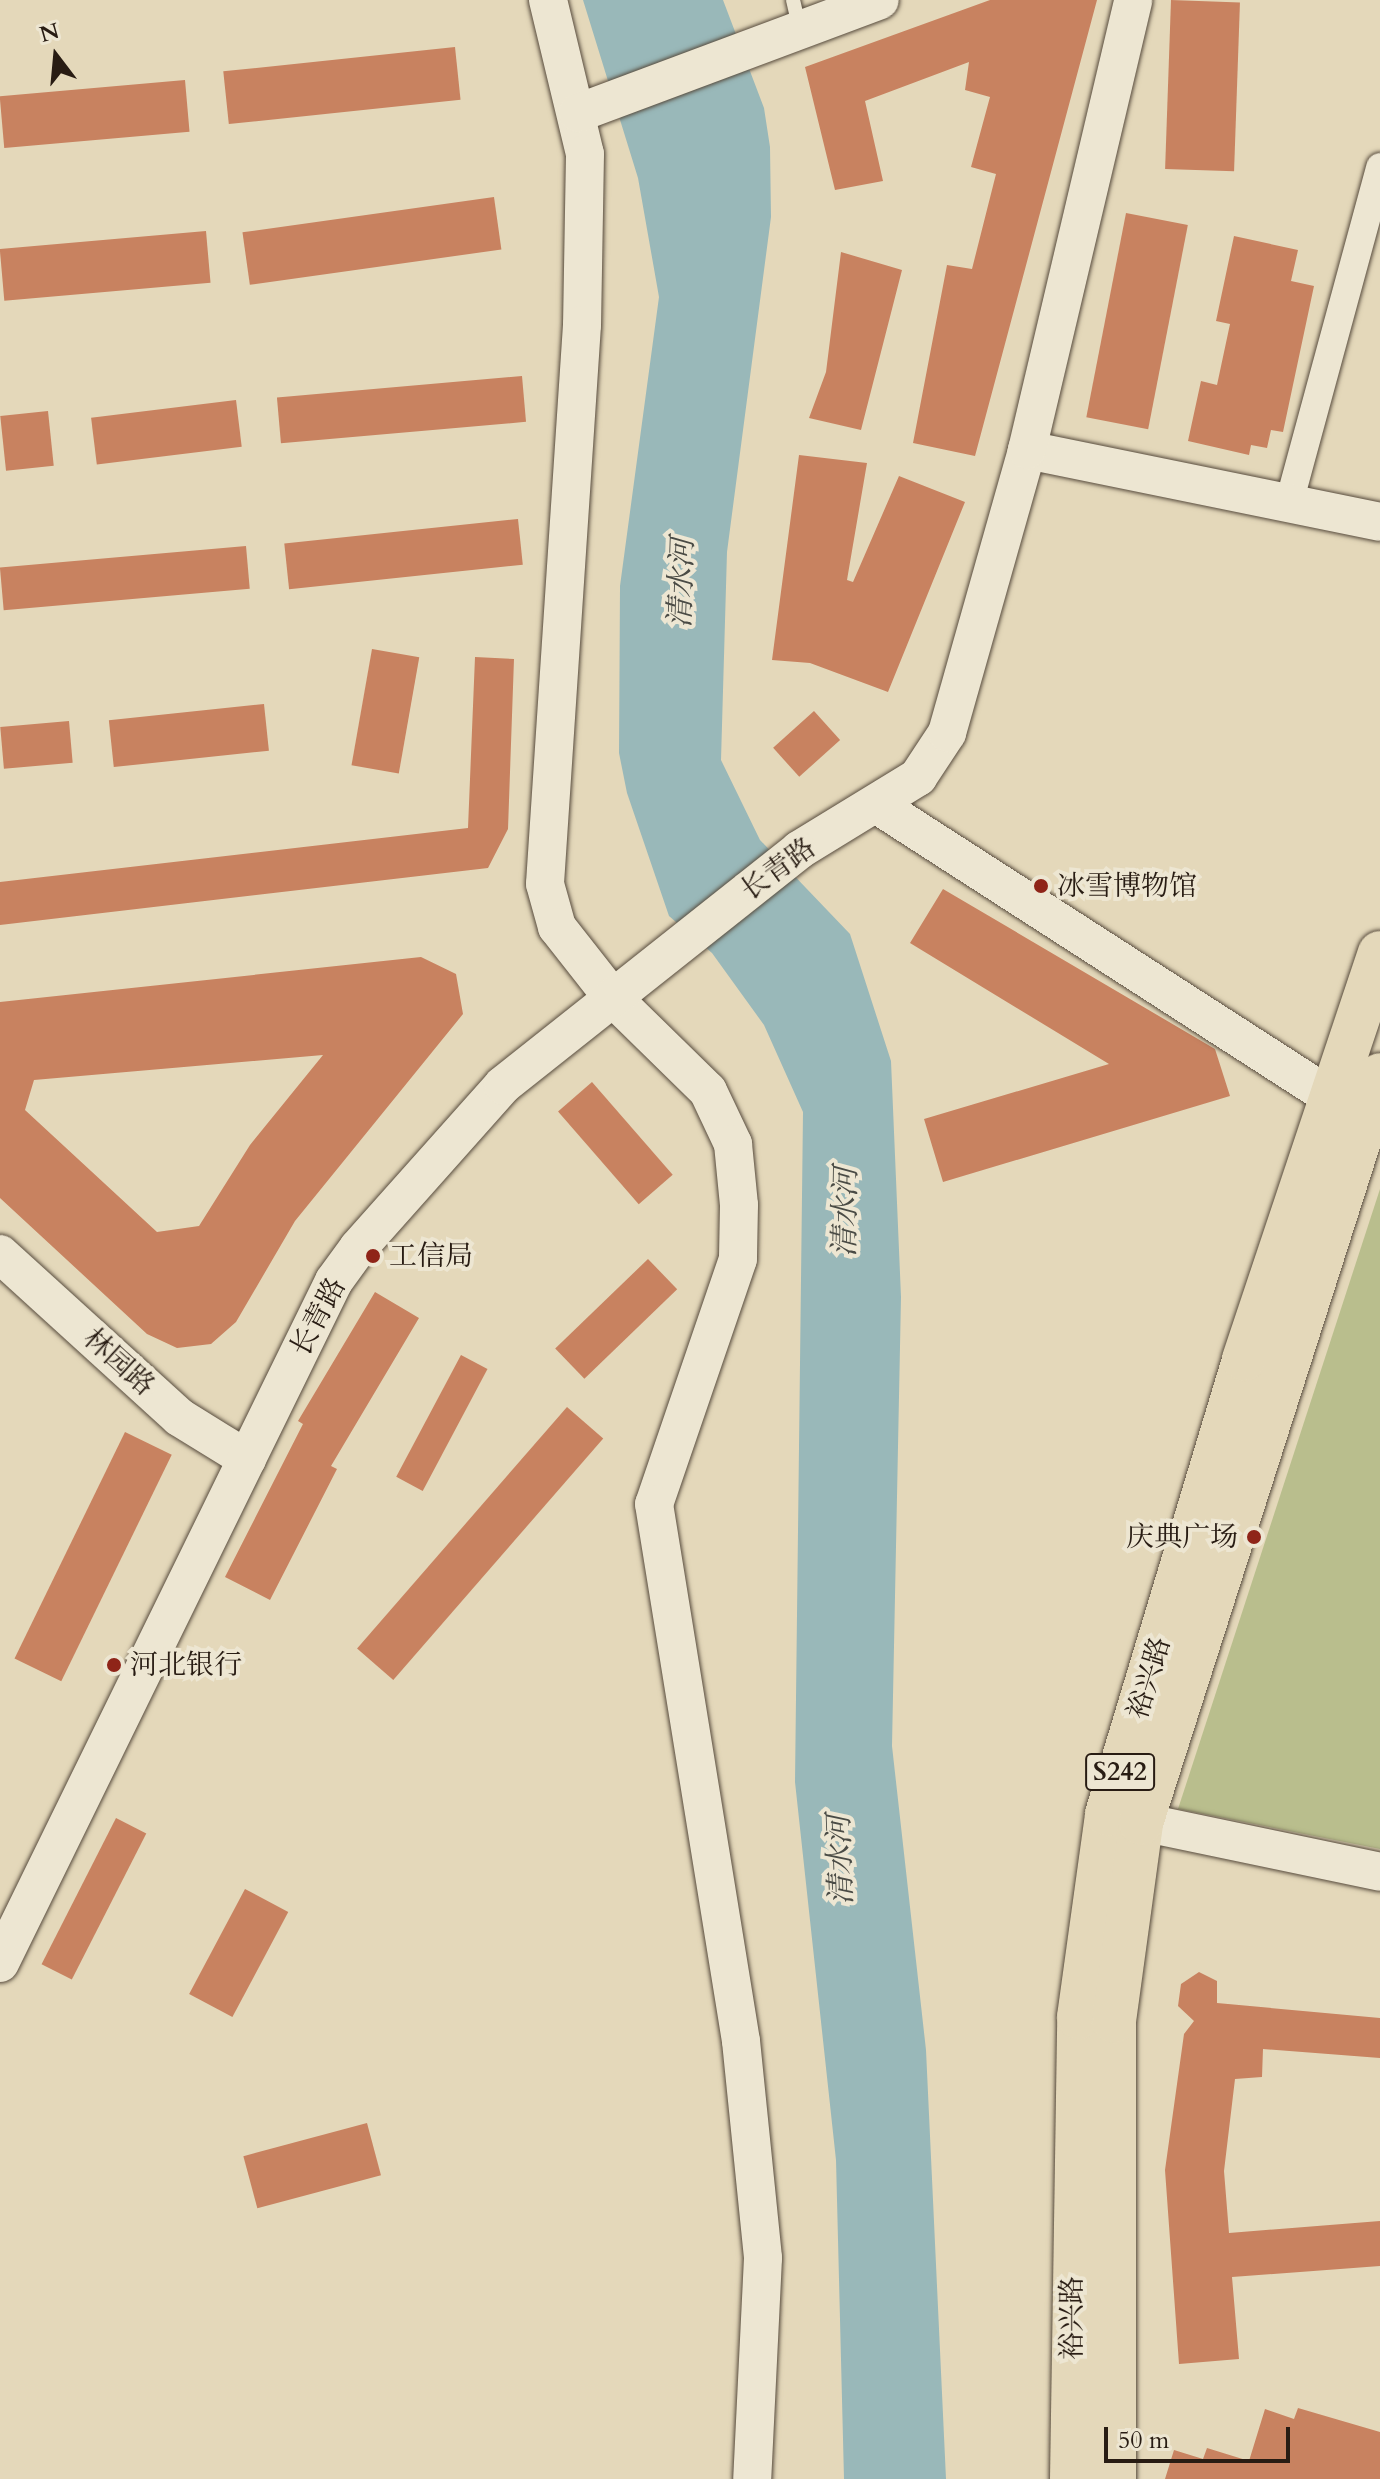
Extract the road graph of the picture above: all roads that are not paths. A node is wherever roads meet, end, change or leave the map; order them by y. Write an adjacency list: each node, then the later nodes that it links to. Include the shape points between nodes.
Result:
1 (548, 0): 5 (street)
2 (880, 0): 4 (street)
3 (1133, 0): 7 (street, 长青路)
4 (796, 15): 5 (street, via 759,45)
5 (593, 107): 12 (street, via 585,154 582,325 545,884 557,927)
6 (1380, 167): 8 (street)
7 (1027, 450): 8 (street); 10 (street, 长青路, via 947,733 918,777)
8 (1289, 503): 9 (street)
9 (1380, 522)
10 (879, 806): 12 (street, 长青路, via 799,850); 14 (street)
11 (1380, 953): 14 (main road, 裕兴路 / S242)
12 (612, 997): 17 (street, 长青路, via 503,1085 358,1248 334,1281); 21 (street, via 708,1091 733,1144 738,1190 738,1259 654,1504 741,2041 763,2258)
13 (1380, 1075): 15 (main road, 裕兴路 / S242)
14 (1332, 1093): 15 (street); 18 (main road, 裕兴路 / S242)
15 (1365, 1121): 18 (main road, 裕兴路 / S242)
16 (0, 1254): 17 (street, 林园路, via 179,1417)
17 (247, 1459): 20 (street, 长青路)
18 (1124, 1818): 19 (street); 22 (main road, 裕兴路 / S242, via 1078,2032); 23 (main road, 裕兴路 / S242, via 1114,2021)
19 (1380, 1872)
20 (0, 1963)
21 (752, 2479)
22 (1072, 2479)
23 (1114, 2479)

